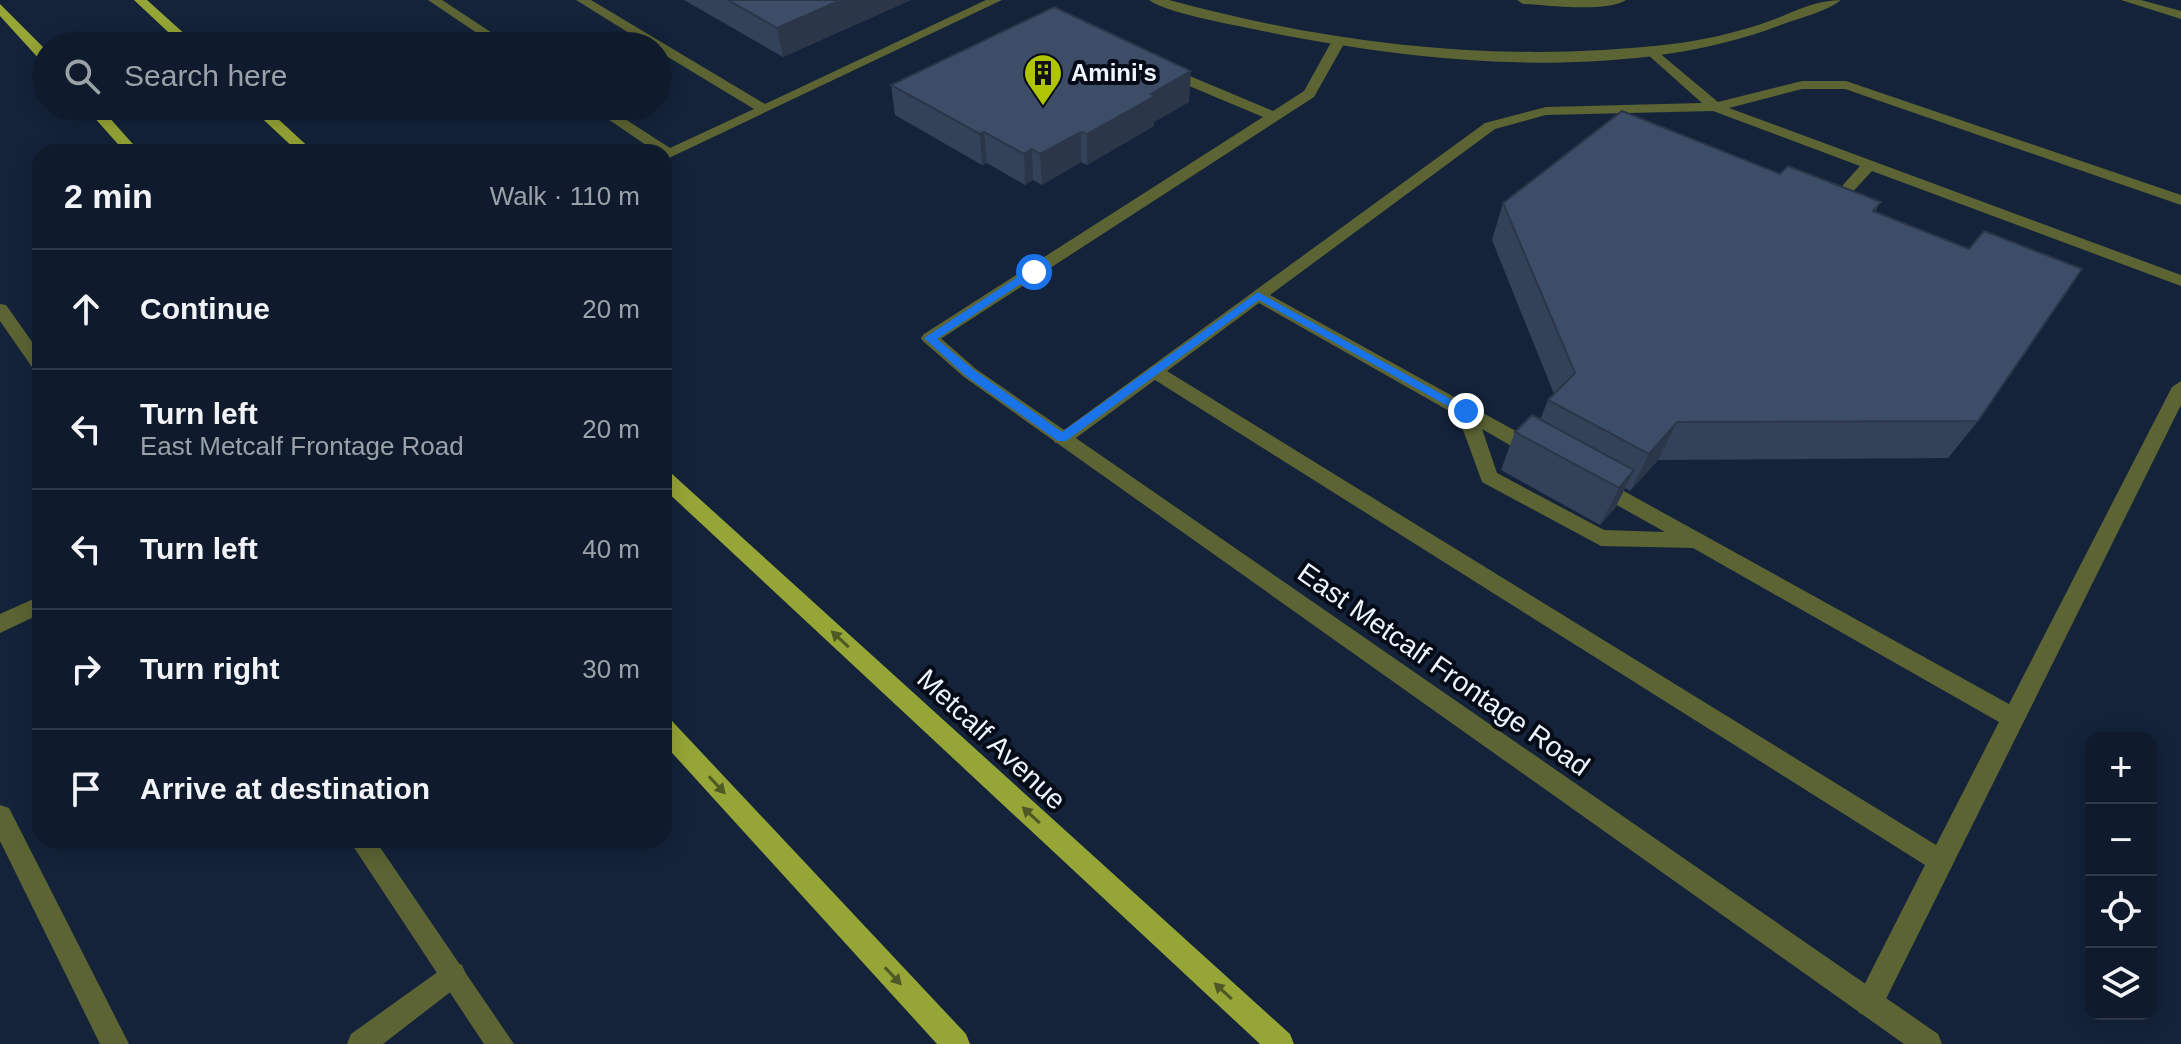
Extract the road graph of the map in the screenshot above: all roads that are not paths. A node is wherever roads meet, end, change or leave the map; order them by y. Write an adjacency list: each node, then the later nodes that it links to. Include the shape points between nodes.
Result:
1 (140, 0): 12 (main road)
2 (434, 0): 13 (street)
3 (582, 0): 14 (street)
4 (996, 0): 21 (street)
5 (1156, 0): 15 (street, via 1231,22)
6 (1523, 0): 7 (street)
7 (1620, 0)
8 (1835, 0): 17 (street, via 1741,35)
9 (2127, 0): 11 (street)
10 (0, 8): 16 (main road)
11 (2181, 15)
12 (175, 32)
13 (483, 32)
14 (635, 32)
15 (1338, 42): 17 (street, via 1484,57); 22 (street, via 1309,94)
16 (32, 43)
17 (1651, 50): 20 (street)
18 (672, 54): 21 (street)
19 (1155, 67): 22 (street)
20 (1715, 107): 30 (street); 31 (street, via 1802,85 1846,85); 34 (street, via 1546,111 1490,126)
21 (764, 109): 29 (street)
22 (1275, 117): 40 (street, East Metcalf Frontage Road, via 930,338)
23 (104, 120): 26 (main road)
24 (272, 120): 27 (main road)
25 (617, 120): 28 (street)
26 (126, 144)
27 (298, 144)
28 (654, 144)
29 (672, 153)
30 (1869, 165): 32 (street); 33 (street)
31 (2181, 200)
32 (1829, 209)
33 (2181, 281)
34 (1258, 295): 37 (street); 39 (street)
35 (0, 309): 36 (street)
36 (32, 355)
37 (1154, 371): 40 (street); 51 (street)
38 (2181, 387): 47 (street)
39 (1466, 411): 41 (street); 44 (street, via 1489,477 1601,538)
40 (1062, 438): 53 (street, East Metcalf Frontage Road)
41 (1547, 457)
42 (1575, 472): 44 (street)
43 (672, 485): 58 (main road, Metcalf Avenue, one-way to 43)
44 (1696, 541): 47 (street)
45 (32, 608): 46 (street)
46 (0, 624)
47 (2013, 718): 51 (street)
48 (672, 737): 57 (main road, one-way to 57)
49 (0, 816): 54 (street)
50 (366, 848): 52 (street)
51 (1942, 862): 53 (street)
52 (453, 974): 55 (street); 56 (street)
53 (1869, 1003): 59 (street, East Metcalf Frontage Road)
54 (115, 1044)
55 (361, 1044)
56 (500, 1044)
57 (956, 1044)
58 (1280, 1044)
59 (1928, 1044)

